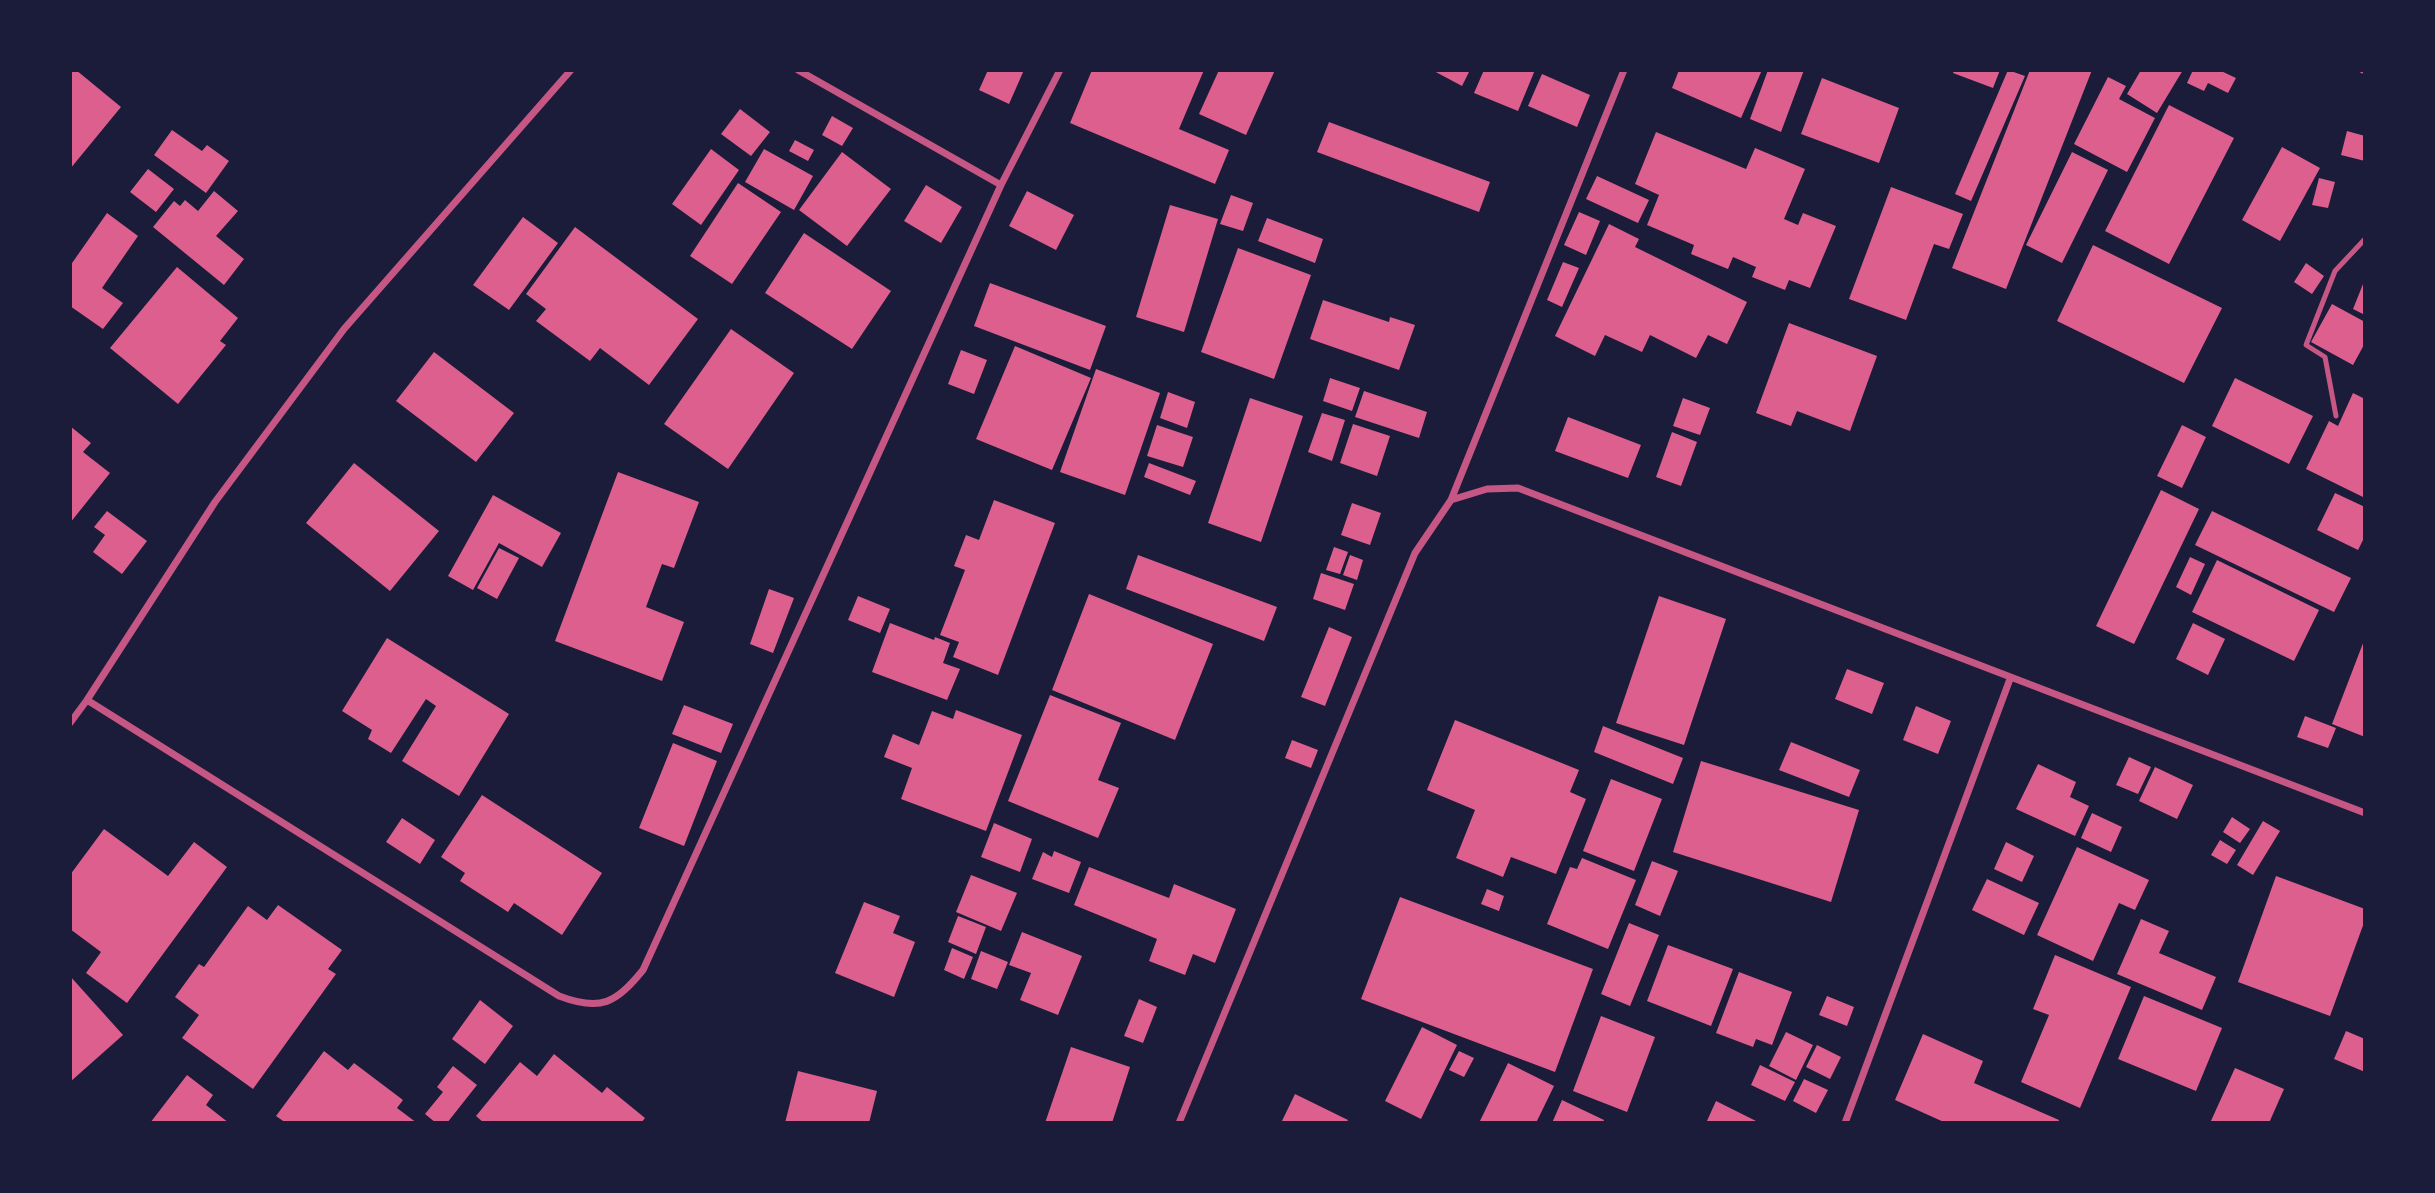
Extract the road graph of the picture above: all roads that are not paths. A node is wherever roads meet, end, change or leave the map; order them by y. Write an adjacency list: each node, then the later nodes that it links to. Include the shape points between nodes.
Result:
1 (571, 70): 10 (street, via 344,329 215,502)
2 (798, 70): 5 (street)
3 (1060, 70): 5 (street)
4 (1624, 70): 8 (street)
5 (1002, 185): 10 (street, via 643,970 626,991 606,1002 583,1005 559,996)
6 (2365, 239): 7 (lane, via 2335,271 2306,345 2325,357)
7 (2336, 416)
8 (1451, 500): 9 (street, via 1487,489 1518,488); 13 (street, via 1415,553)
9 (2010, 679): 12 (street); 14 (street)
10 (87, 700): 11 (street)
11 (70, 723)
12 (2365, 813)
13 (1179, 1123)
14 (1845, 1123)

